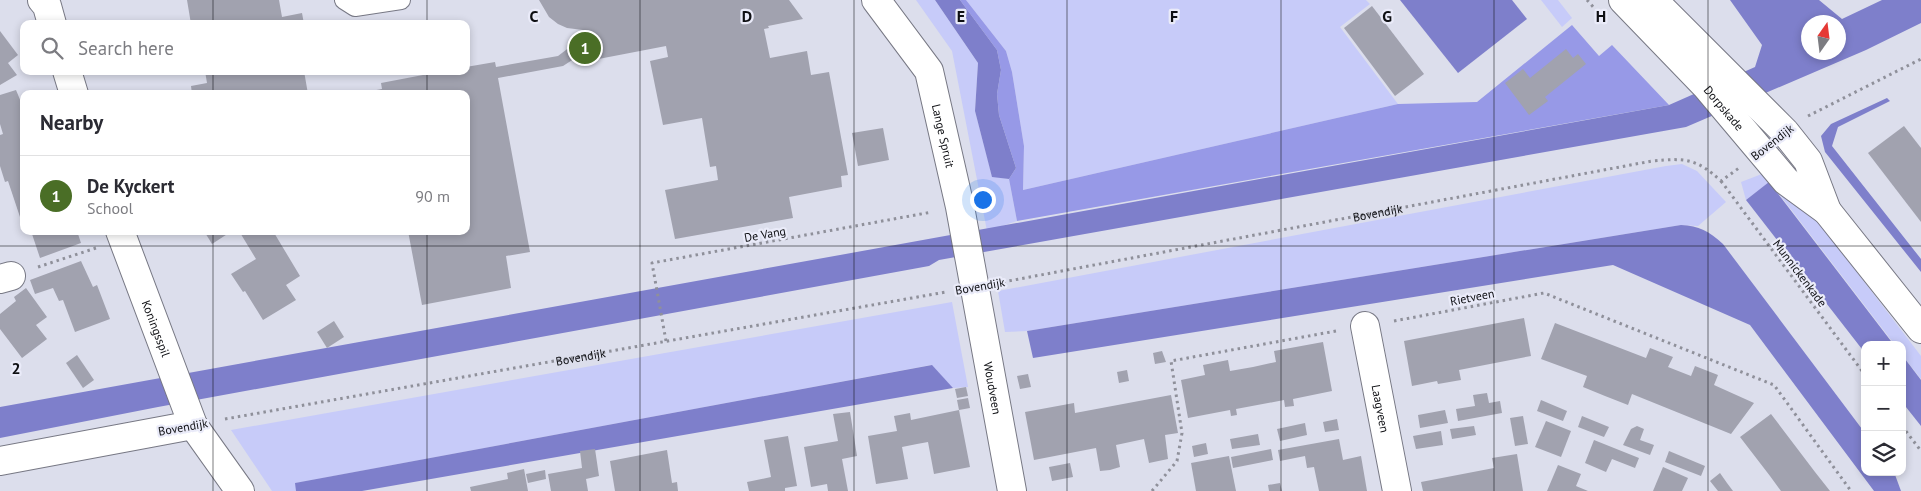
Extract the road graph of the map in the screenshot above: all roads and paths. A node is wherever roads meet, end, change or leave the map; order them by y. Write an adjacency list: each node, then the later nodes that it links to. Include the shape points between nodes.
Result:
1 (344, 0): 2 (lane, via 355,8)
2 (401, 0)
3 (876, 0): 14 (street, Lange Spruit, via 929,71)
4 (1623, 0): 8 (street, Dorpskade)
5 (1653, 0): 8 (street, Dorpskade)
6 (1921, 59): 10 (path, Bovendijk, via 1799,121)
7 (68, 75): 9 (street)
8 (1718, 80): 10 (street, Dorpskade, via 1751,98); 11 (street, Dorpskade, via 1727,109)
9 (73, 90)
10 (1785, 132): 13 (street, Dorpskade, via 1808,161)
11 (1760, 151): 12 (path, Bovendijk); 13 (street, Dorpskade, via 1786,181)
12 (1721, 181): 17 (path, Bovendijk, via 1689,159 1652,161); 21 (path, Munnickenkade)
13 (1827, 211): 19 (street, Dorpskade)
14 (962, 215): 17 (street, Lange Spruit); 20 (path, De Vang, via 652,263)
15 (122, 235): 16 (path); 22 (street, Koningsspil)
16 (6, 278)
17 (973, 283): 20 (path, Bovendijk); 27 (street, Woudveen)
18 (1365, 326): 28 (path, Rietveen, via 1171,361 1182,433 1177,461); 29 (street, Laagveen); 30 (path, Rietveen, via 1544,293 1774,386)
19 (1921, 329)
20 (666, 341): 22 (path, Bovendijk)
21 (1861, 370)
22 (192, 422): 25 (street, Bovendijk); 26 (street, Koningsspil)
23 (1906, 431): 24 (path)
24 (1921, 451)
25 (0, 461)
26 (240, 491)
27 (1012, 491)
28 (1152, 491)
29 (1397, 491)
30 (1851, 491)

